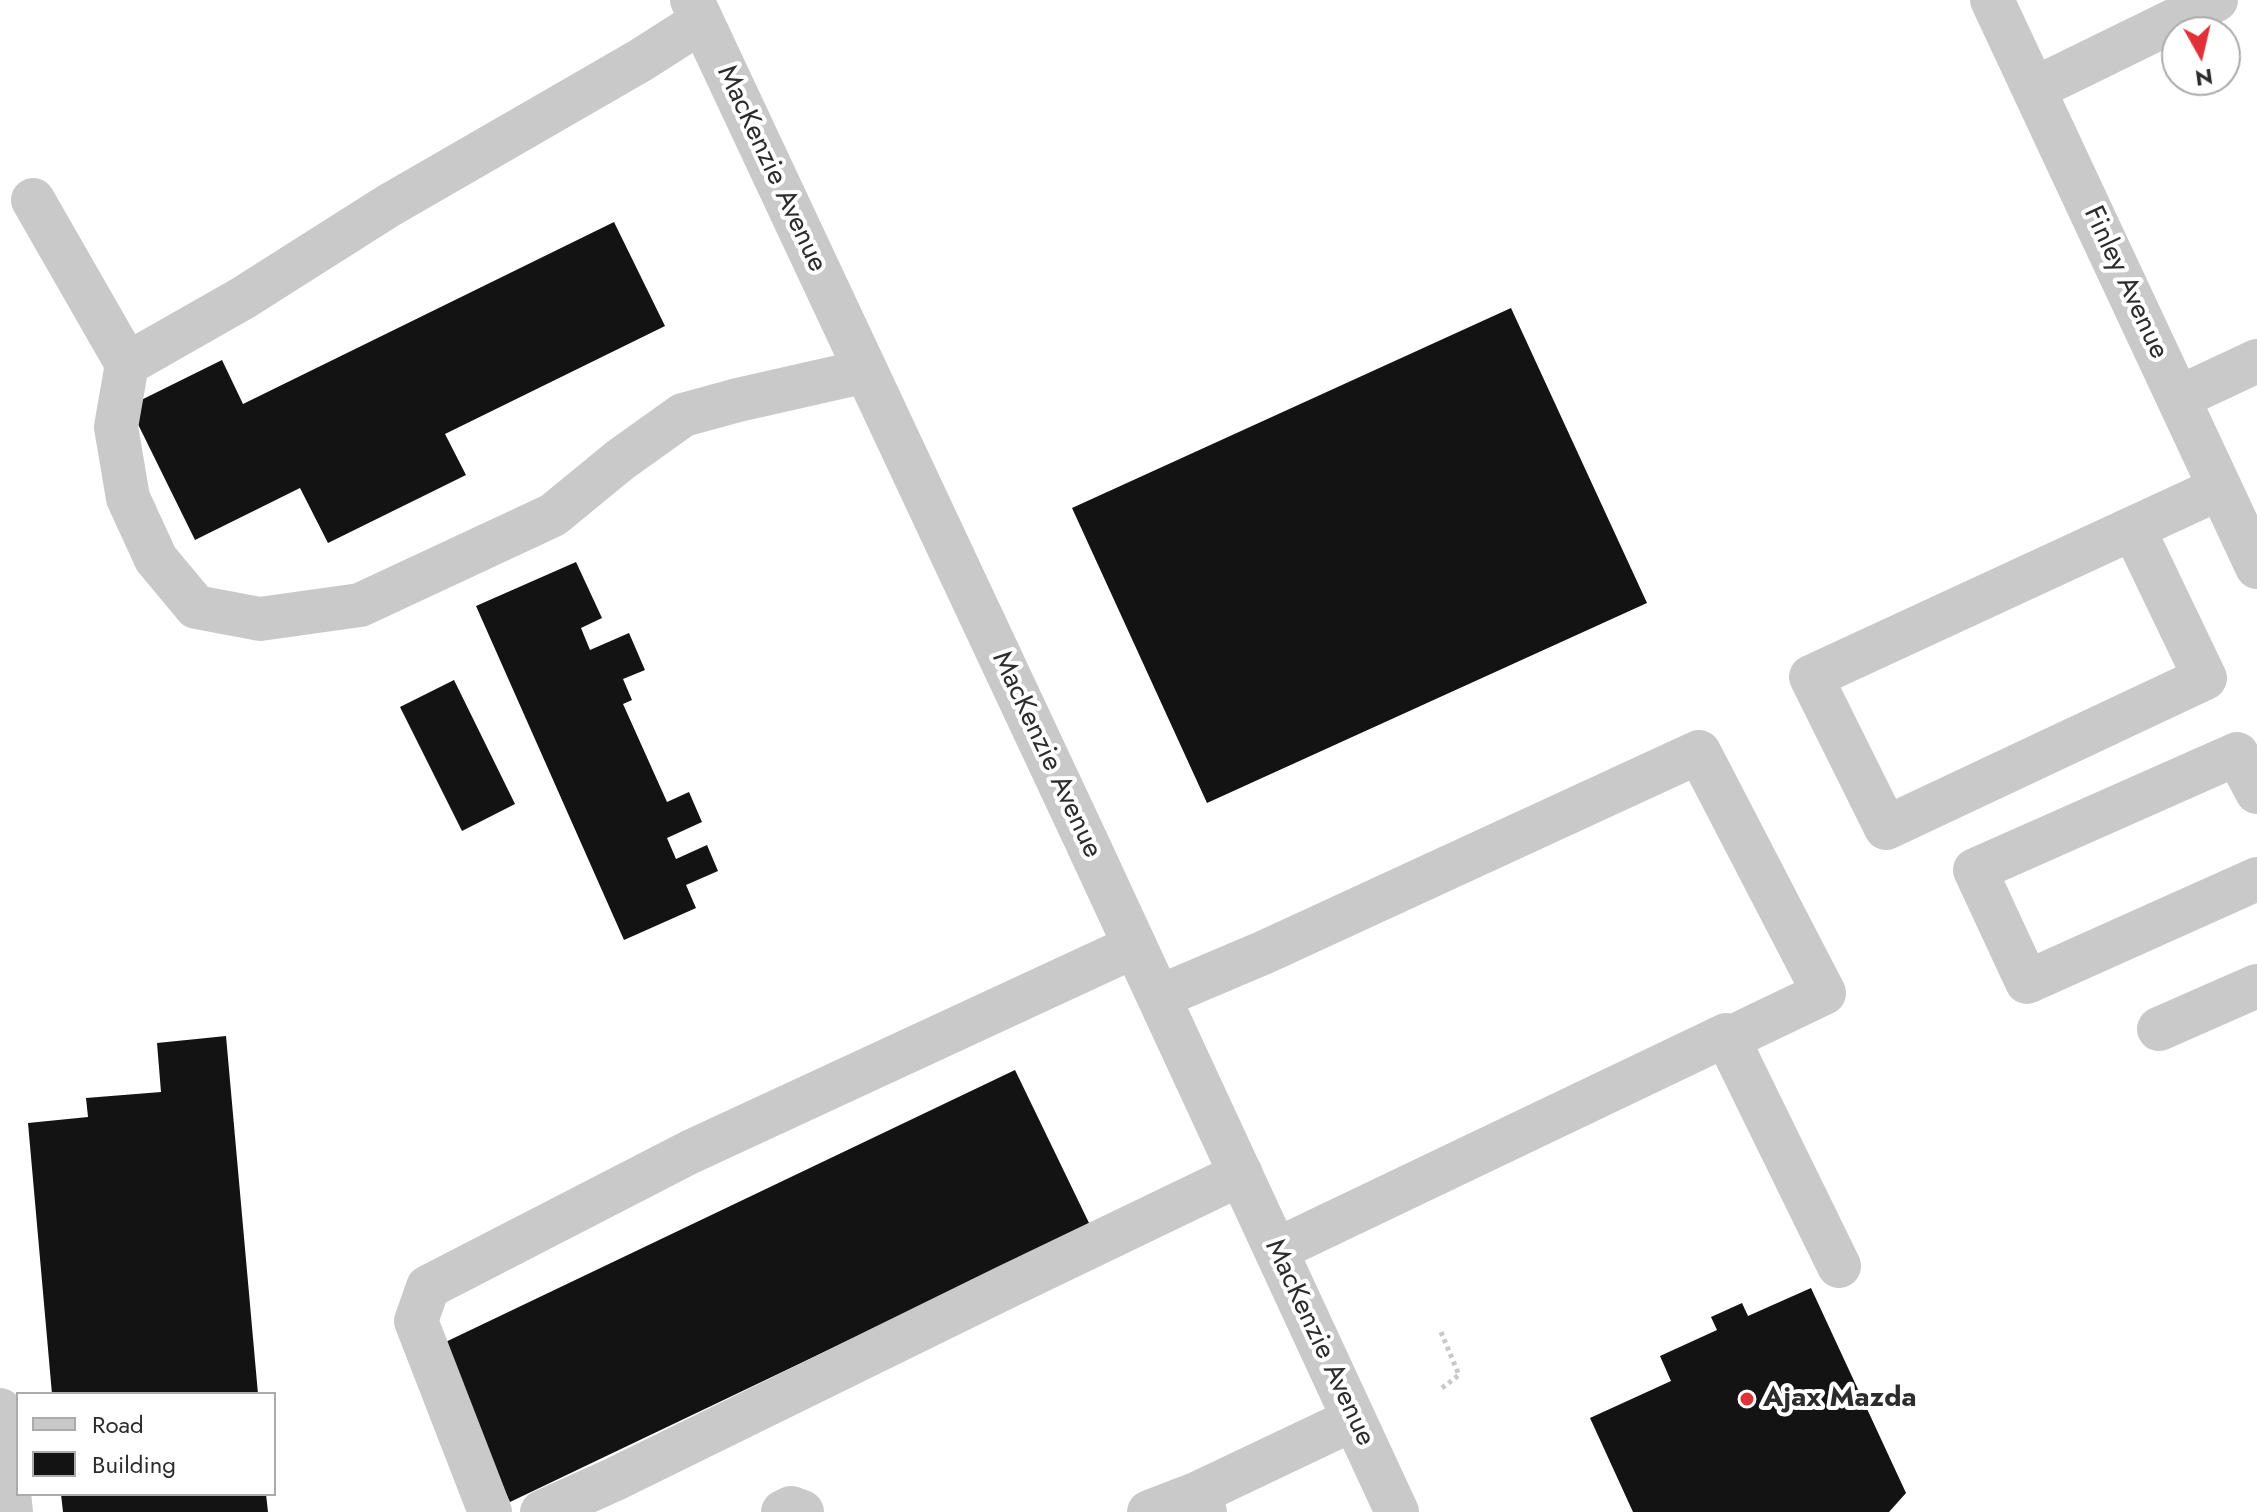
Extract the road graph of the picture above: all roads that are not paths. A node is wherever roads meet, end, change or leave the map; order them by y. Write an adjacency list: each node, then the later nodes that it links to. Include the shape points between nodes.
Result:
1 (1992, 0): 4 (street, Finley Avenue)
2 (2216, 0): 4 (street)
3 (697, 11): 7 (street, via 641,60); 8 (street, MacKenzie Avenue)
4 (2034, 89): 9 (street, Finley Avenue)
5 (33, 200): 7 (street)
6 (2257, 361): 9 (street)
7 (127, 364): 8 (street, via 116,427 128,498 156,559 196,607 260,619 360,605 553,515 683,415)
8 (866, 371): 15 (street, MacKenzie Avenue)
9 (2178, 398): 10 (street, Finley Avenue)
10 (2220, 488): 11 (street); 12 (street, Finley Avenue)
11 (2133, 528): 11 (street, via 1811,677 1886,828 2205,678)
12 (2257, 567)
13 (2257, 792): 14 (street, via 2237,754 1975,870 2027,982)
14 (2257, 879)
15 (1135, 946): 17 (street, MacKenzie Avenue); 27 (street, via 690,1152 428,1287 416,1321)
16 (2257, 986): 18 (street)
17 (1159, 997): 19 (street, via 1699,752 1824,993); 20 (street, MacKenzie Avenue)
18 (2159, 1029)
19 (1728, 1039): 21 (street, via 1726,1035); 22 (street)
20 (1241, 1174): 21 (street, MacKenzie Avenue); 28 (street)
21 (1276, 1250): 24 (street, MacKenzie Avenue)
22 (1839, 1266)
23 (0, 1410): 26 (street)
24 (1354, 1419): 25 (street); 32 (street, MacKenzie Avenue)
25 (1200, 1503): 31 (street)
26 (11, 1512)
27 (490, 1512)
28 (542, 1512)
29 (783, 1512): 30 (street)
30 (802, 1512)
31 (1149, 1512)
32 (1397, 1512)

